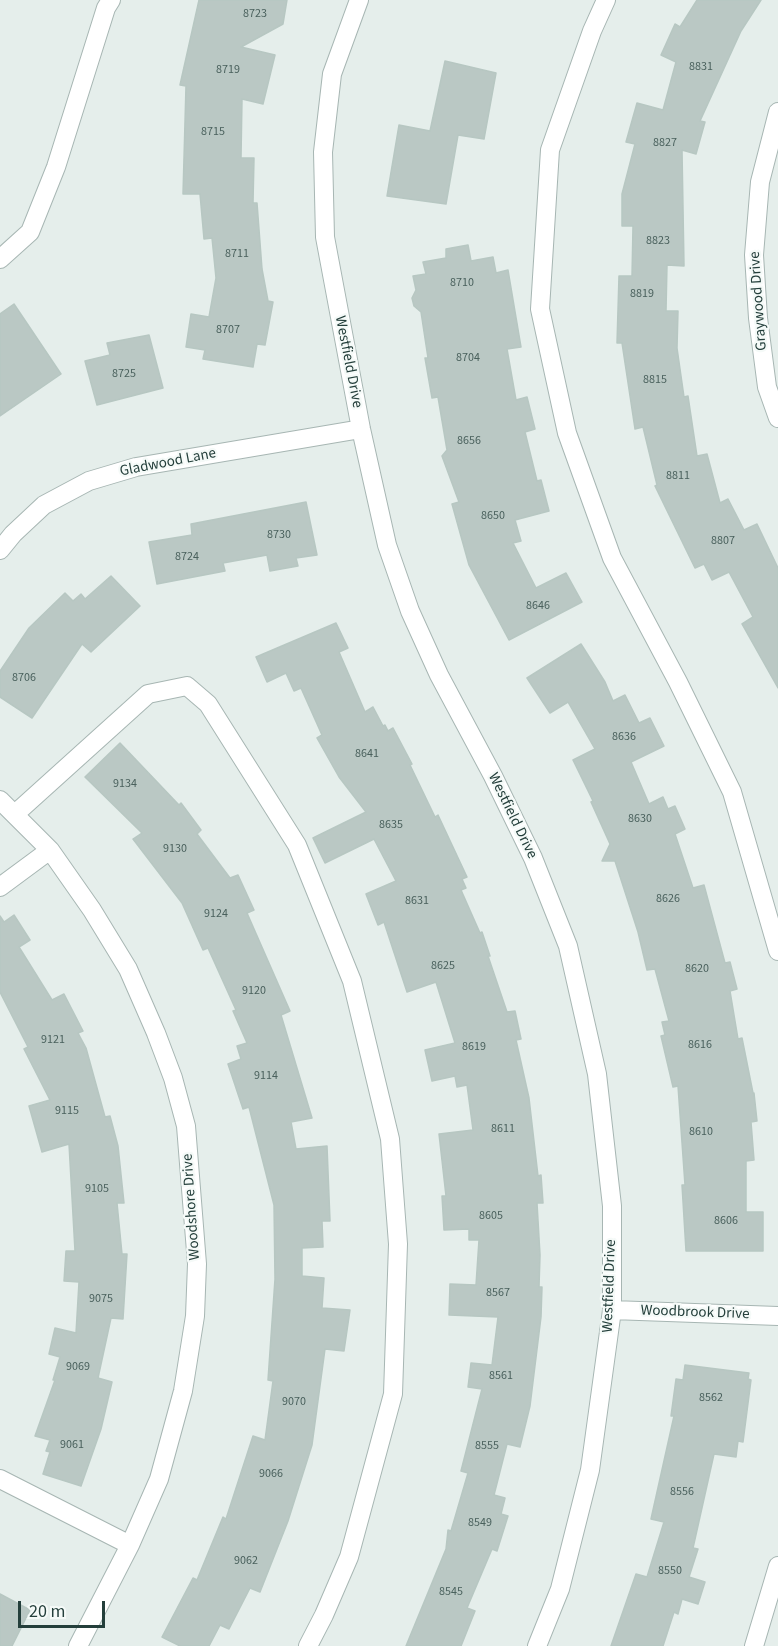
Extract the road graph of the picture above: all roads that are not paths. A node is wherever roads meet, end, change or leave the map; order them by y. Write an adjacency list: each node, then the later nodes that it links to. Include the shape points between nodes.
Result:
1 (111, 0): 5 (street, via 56,167 30,232)
2 (359, 0): 7 (street, Westfield Drive, via 332,74 323,152 325,237)
3 (606, 0): 13 (street, via 550,150 540,309 567,433 612,558 732,792)
4 (778, 112): 6 (street, Graywood Drive, via 760,182 754,255 767,387)
5 (0, 259)
6 (778, 418)
7 (361, 429): 8 (street, Gladwood Lane, via 136,467 89,481 44,506); 14 (street, Westfield Drive, via 387,545 410,611 533,858 568,946 598,1085 612,1206)
8 (0, 550)
9 (0, 800): 10 (street, Woodshore Drive)
10 (15, 814): 11 (street, Woodshore Drive); 20 (street, via 148,694 187,686 208,704 297,845 352,981 390,1139 398,1244 393,1394 349,1557)
11 (50, 850): 12 (street); 17 (street, Woodshore Drive, via 128,969 170,1069 186,1126 197,1264 195,1317 183,1391 159,1479)
12 (0, 887)
13 (778, 951)
14 (612, 1310): 15 (street, Woodbrook Drive); 21 (street, Westfield Drive, via 590,1470 560,1588)
15 (778, 1316)
16 (0, 1479): 17 (street)
17 (130, 1545): 19 (street, Woodshore Drive)
18 (778, 1566): 22 (street)
19 (78, 1646)
20 (308, 1646)
21 (537, 1646)
22 (754, 1646)

